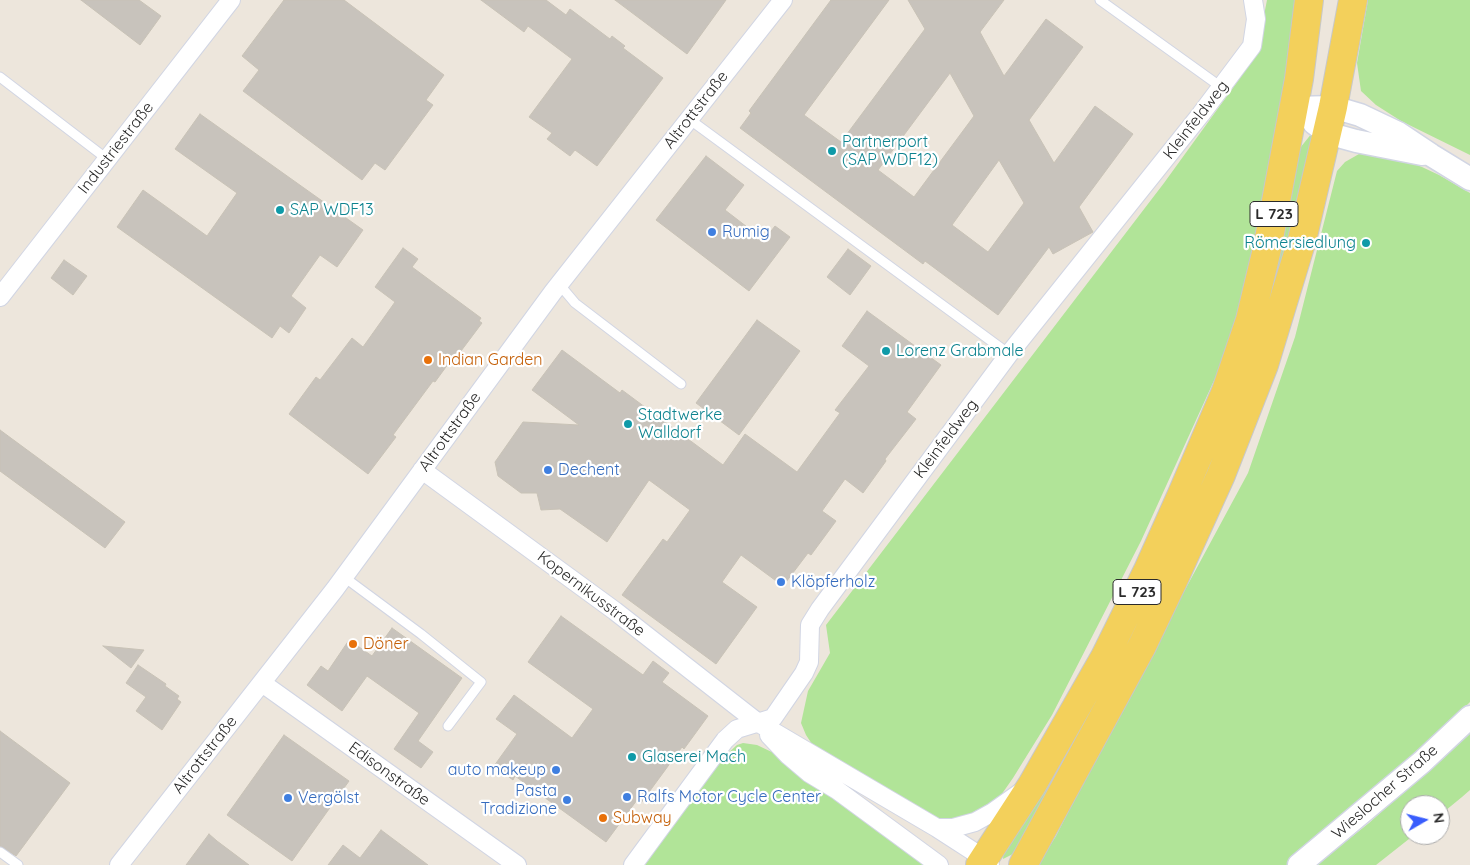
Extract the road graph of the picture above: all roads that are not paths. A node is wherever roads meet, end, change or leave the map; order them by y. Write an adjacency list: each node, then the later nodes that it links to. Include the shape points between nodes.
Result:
1 (231, 0): 14 (street, Industriestraße)
2 (783, 0): 11 (street, Altrottstraße)
3 (1100, 0): 8 (lane)
4 (1253, 0): 8 (street, Kleinfeldweg, via 1256,19 1252,46)
5 (1309, 0): 10 (main road, L 723)
6 (1353, 0): 9 (main road, L 723)
7 (0, 77): 14 (lane)
8 (1221, 87): 18 (street, Kleinfeldweg)
9 (1333, 107): 10 (street); 12 (main road, L 723); 13 (street, via 1360,115 1398,133)
10 (1294, 108): 12 (street); 26 (main road, L 723, via 1263,267 1250,320 1226,391 1182,494 1105,657)
11 (688, 119): 16 (street, Altrottstraße); 18 (lane)
12 (1327, 133): 13 (street); 35 (main road, L 723, via 1302,240 1264,364 1221,474 1142,646)
13 (1431, 155): 15 (street)
14 (107, 159): 17 (street, Industriestraße)
15 (1470, 179)
16 (559, 284): 19 (lane, via 575,302); 20 (street, Altrottstraße)
17 (0, 297)
18 (1009, 354): 24 (street, Kleinfeldweg, via 820,609 810,625 809,662 804,673 773,718)
19 (681, 384)
20 (422, 470): 21 (street, Altrottstraße); 24 (street, Kopernikusstraße, via 615,611)
21 (344, 577): 22 (street, Altrottstraße); 25 (lane, via 481,682)
22 (262, 683): 31 (street, Altrottstraße); 32 (street, Edisonstraße)
23 (1470, 717): 36 (street, Wieslocher Straße, via 1422,762)
24 (757, 722): 27 (street, Kopernikusstraße); 33 (street, Kleinfeldweg, via 737,729 725,740); 34 (street, Kopernikusstraße, via 809,773)
25 (448, 726)
26 (1032, 785): 27 (street, via 975,822); 29 (main road, L 723)
27 (938, 828): 29 (street, Kopernikusstraße)
28 (0, 852): 30 (lane)
29 (985, 863)
30 (18, 865)
31 (119, 865)
32 (517, 865)
33 (633, 865)
34 (939, 865)
35 (1023, 865)
36 (1299, 865)

